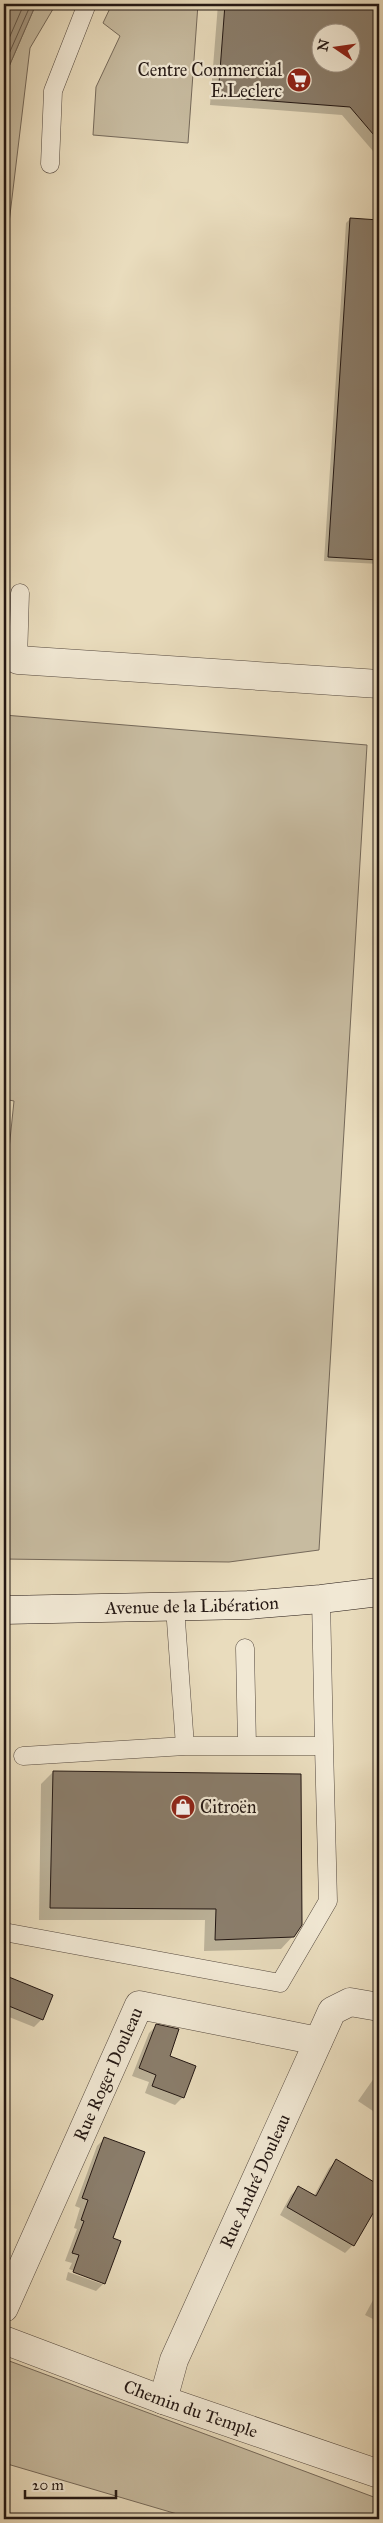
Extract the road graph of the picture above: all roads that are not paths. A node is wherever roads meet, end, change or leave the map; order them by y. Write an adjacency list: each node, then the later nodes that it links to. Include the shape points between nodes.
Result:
1 (87, 4): 2 (lane, via 53,91)
2 (50, 164)
3 (20, 593): 4 (lane)
4 (18, 660): 5 (street)
5 (379, 684)
6 (379, 1592): 7 (street, Avenue de la Libération)
7 (321, 1600): 8 (street, Avenue de la Libération); 13 (lane)
8 (175, 1607): 9 (street, Avenue de la Libération); 11 (lane)
9 (4, 1610)
10 (245, 1648): 12 (lane)
11 (185, 1746): 12 (lane); 14 (lane)
12 (247, 1746): 13 (lane)
13 (324, 1746): 15 (lane, via 328,1901 280,1983)
14 (23, 1756)
15 (4, 1932)
16 (379, 2006): 17 (street, Rue André Douleau, via 350,2002 332,2011)
17 (318, 2041): 18 (street, Rue Roger Douleau, via 139,2005); 20 (street, Rue André Douleau, via 174,2360)
18 (4, 2308)
19 (4, 2340): 20 (street, Chemin du Temple)
20 (163, 2400): 21 (street, Chemin du Temple)
21 (379, 2474)

